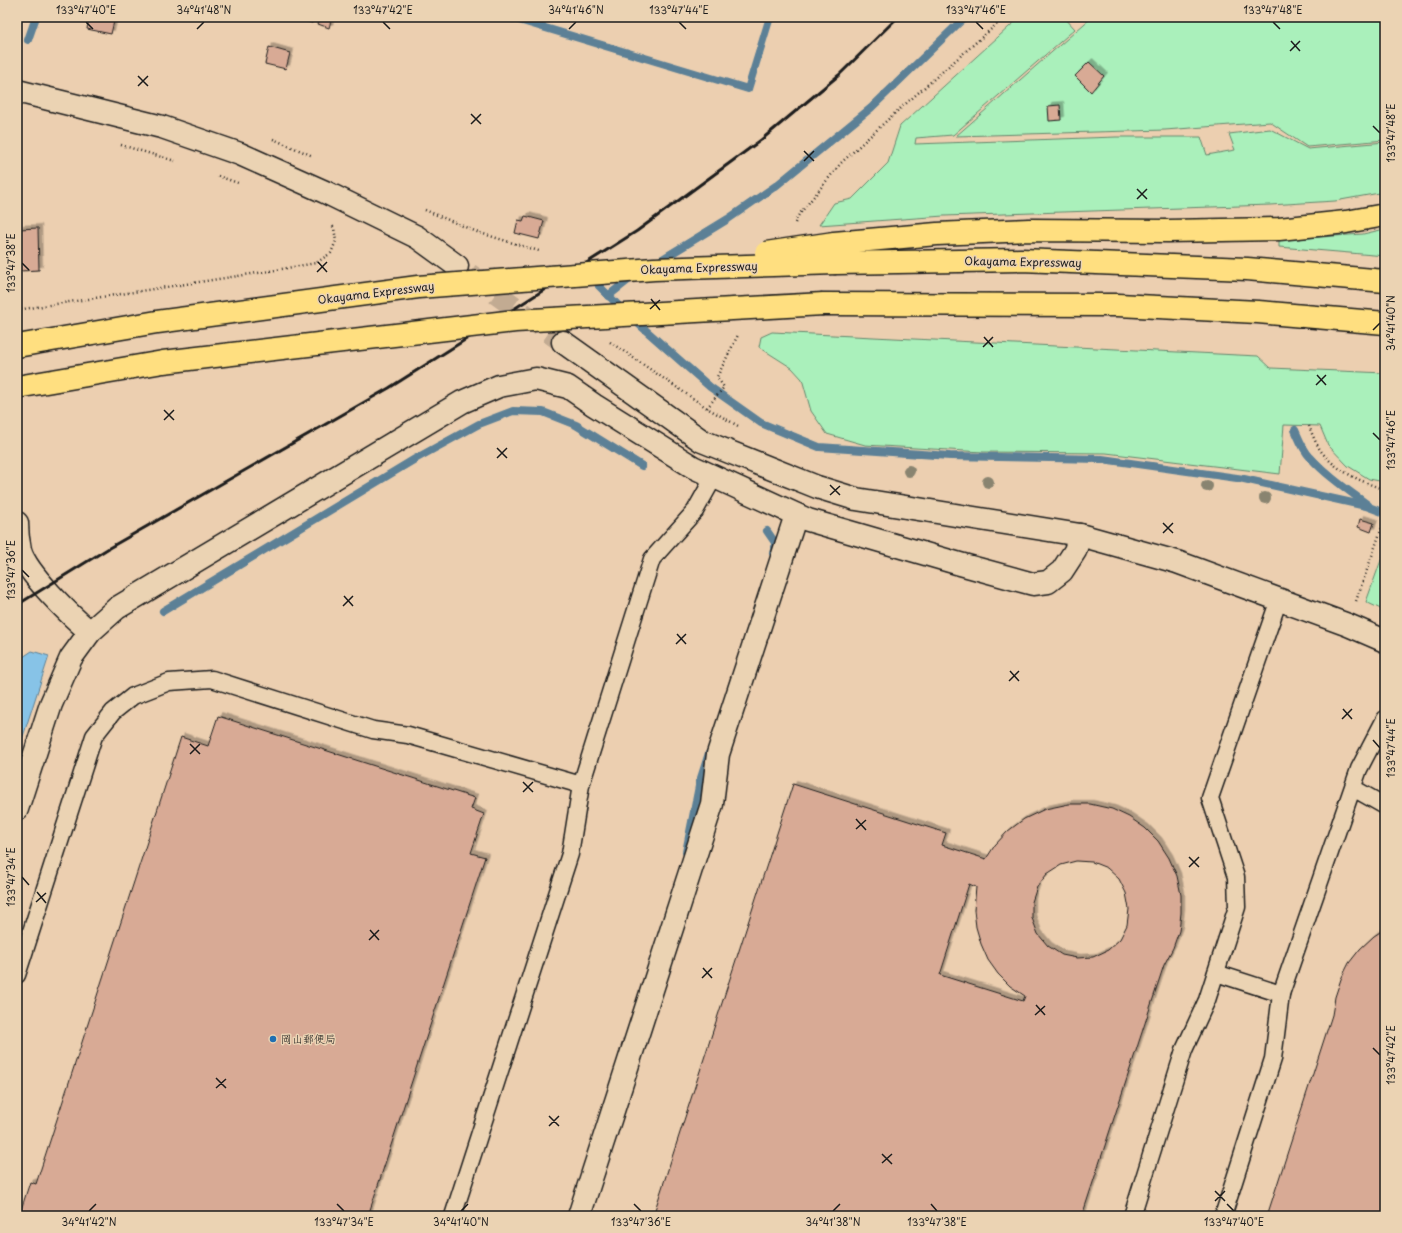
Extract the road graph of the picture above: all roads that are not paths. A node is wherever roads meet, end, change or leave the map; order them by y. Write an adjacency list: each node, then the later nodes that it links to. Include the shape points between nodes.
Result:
1 (17, 91): 4 (street, via 162,127 240,154 416,237)
2 (1385, 215): 3 (highway, via 1279,229 1168,232 1029,230 937,234)
3 (835, 253): 5 (highway, Okayama Expressway, via 1247,269); 10 (highway, Okayama Expressway, bridge, via 418,287 157,322)
4 (456, 266)
5 (1385, 281)
6 (1258, 312): 7 (highway); 8 (highway); 11 (highway, bridge, via 1118,304 823,304 515,321 163,362)
7 (1385, 323)
8 (1385, 333)
9 (563, 342): 15 (street, via 702,441 816,487 856,499)
10 (17, 346)
11 (17, 387)
12 (714, 477): 13 (street); 17 (street, via 693,467 568,387 536,379 499,386 462,402 117,608); 20 (lane, via 695,511 652,559)
13 (796, 515): 15 (street, via 1033,584 1048,582 1062,571 1075,552); 28 (street, via 718,754 712,804)
14 (17, 523): 17 (street, via 20,552 29,567)
15 (1080, 535): 16 (street, via 1177,562)
16 (1279, 599): 18 (street); 24 (lane, via 1210,798 1236,877 1237,907)
17 (90, 632): 23 (street, via 71,658 51,704)
18 (1385, 641)
19 (1385, 720): 21 (lane)
20 (581, 784): 25 (lane, via 408,735 374,730 212,679 169,682 133,696 113,712 94,736); 27 (lane, via 570,854)
21 (1353, 788): 22 (lane); 26 (lane)
22 (1385, 806)
23 (17, 809)
24 (1216, 973): 26 (lane); 29 (lane, via 1207,1000 1184,1050)
25 (17, 975)
26 (1281, 994): 30 (lane, via 1273,1059)
27 (453, 1216)
28 (579, 1216)
29 (1132, 1216)
30 (1223, 1216)

